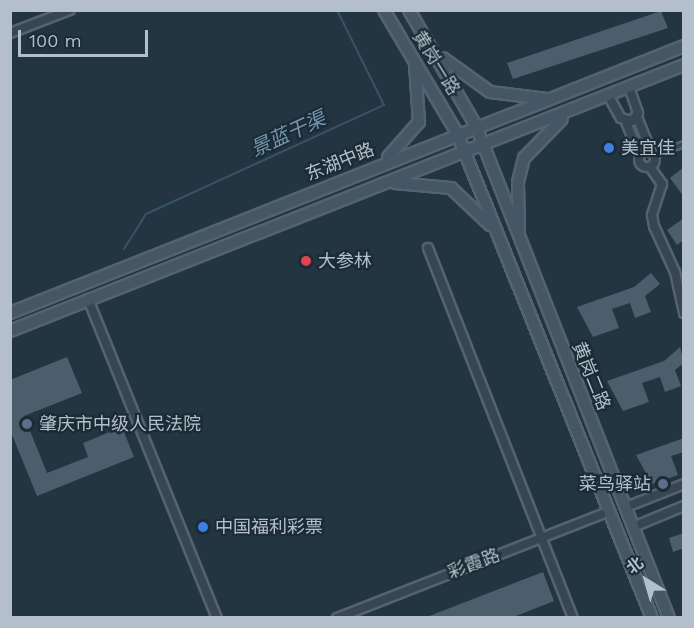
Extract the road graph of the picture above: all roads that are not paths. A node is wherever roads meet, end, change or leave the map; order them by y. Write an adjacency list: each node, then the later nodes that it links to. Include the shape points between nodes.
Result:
1 (70, 10): 4 (street)
2 (384, 10): 7 (main road, 黄岗一路)
3 (409, 10): 6 (main road, 黄岗一路)
4 (10, 33)
5 (684, 46): 9 (main road, 东湖中路)
6 (437, 52): 12 (main road, via 490,92); 17 (main road, 黄岗一路)
7 (415, 62): 18 (main road, 黄岗一路); 24 (main road, via 422,111 419,122)
8 (684, 65): 10 (main road, 东湖中路)
9 (581, 87): 12 (main road, 东湖中路); 13 (main road)
10 (628, 87): 11 (main road, 东湖中路); 15 (street)
11 (608, 95): 13 (main road, 东湖中路); 16 (street)
12 (550, 99): 17 (main road, 东湖中路)
13 (589, 104): 14 (main road, 东湖中路)
14 (573, 110): 20 (main road, 东湖中路); 30 (main road, via 547,129 524,158 518,182)
15 (636, 117): 16 (street); 22 (street)
16 (625, 120): 23 (street)
17 (476, 126): 18 (main road, 东湖中路); 20 (main road, 黄岗一路)
18 (457, 133): 21 (main road, 黄岗一路); 24 (main road, 东湖中路)
19 (684, 144): 22 (lane)
20 (483, 145): 21 (main road, 东湖中路); 30 (main road, 黄岗二路)
21 (465, 152): 27 (main road, 东湖中路); 29 (main road, 黄岗二路)
22 (653, 154): 23 (street); 25 (street)
23 (640, 155): 25 (street, via 641,165)
24 (381, 163): 26 (main road, 东湖中路)
25 (650, 166): 34 (street, via 662,183 652,215 654,226 675,272)
26 (357, 173): 28 (main road); 33 (main road, 东湖中路)
27 (383, 184): 28 (main road, 东湖中路); 29 (main road, via 426,182 451,188)
28 (364, 191): 32 (main road, 东湖中路)
29 (493, 228): 39 (main road, 黄岗二路)
30 (519, 240): 38 (main road, 黄岗二路)
31 (428, 248): 41 (street)
32 (88, 299): 35 (main road, 东湖中路); 42 (street)
33 (10, 313)
34 (684, 313)
35 (10, 331)
36 (684, 484): 38 (street)
37 (684, 506): 40 (street)
38 (626, 507): 40 (main road, 黄岗二路)
39 (610, 511): 41 (street, 彩霞路); 45 (main road, 黄岗二路)
40 (633, 528): 46 (main road, 黄岗二路)
41 (541, 538): 43 (street, 彩霞路); 44 (street)
42 (217, 618)
43 (337, 618)
44 (573, 618)
45 (652, 618)
46 (669, 618)

